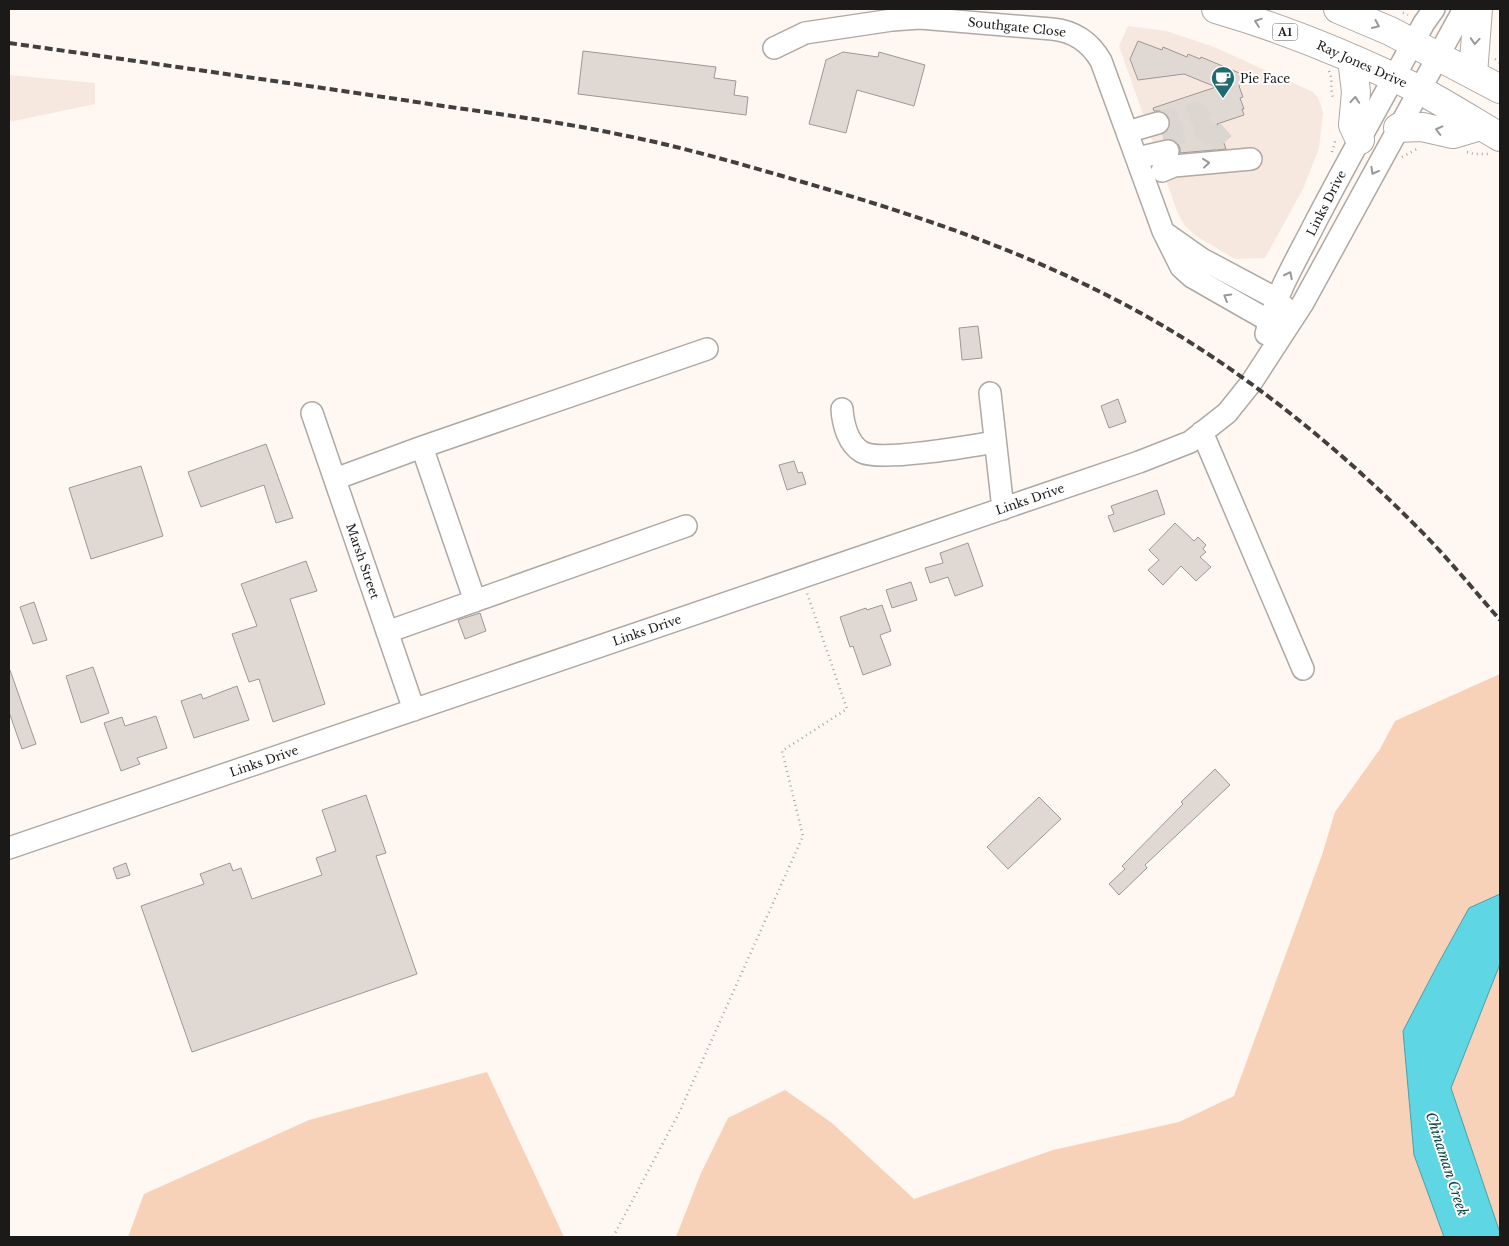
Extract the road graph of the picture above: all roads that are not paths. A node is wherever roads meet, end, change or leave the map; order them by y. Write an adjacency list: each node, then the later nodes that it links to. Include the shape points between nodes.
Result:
1 (1216, 9): 9 (highway, Ray Jones Drive / A1, one-way to 1)
2 (1338, 9): 6 (highway, one-way to 6)
3 (1434, 9): 6 (street, Links Drive)
4 (1464, 9): 8 (street, Links Drive)
5 (1478, 9): 10 (highway, one-way to 10)
6 (1413, 43): 8 (highway); 11 (street, Links Drive)
7 (774, 48): 17 (street, Southgate Close, via 805,34 920,18 1065,30 1082,39 1096,53)
8 (1438, 56): 10 (highway); 13 (street, Links Drive)
9 (1352, 59): 11 (highway, Ray Jones Drive / A1); 16 (highway, one-way to 9, via 1353,125 1356,92)
10 (1473, 74): 12 (highway)
11 (1394, 78): 13 (highway, Ray Jones Drive / A1); 16 (street, Links Drive)
12 (1500, 89)
13 (1419, 90): 14 (street, Links Drive); 15 (highway, Ray Jones Drive / A1)
14 (1398, 128): 15 (highway, one-way to 14, via 1452,134 1422,127); 22 (street, Links Drive, one-way to 22)
15 (1490, 132)
16 (1360, 140): 21 (street, Links Drive, one-way to 16)
17 (1132, 145): 17 (street, via 1163,137); 20 (street, Southgate Close)
18 (1251, 159): 19 (street, one-way to 18, via 1174,166)
19 (1162, 171)
20 (1163, 231): 21 (street, via 1202,259); 23 (street, Southgate Close, one-way to 20, via 1192,277 1176,258)
21 (1277, 299): 22 (street); 23 (street, Links Drive)
22 (1293, 318): 23 (street); 25 (street, Links Drive)
23 (1269, 321): 25 (street, Links Drive)
24 (707, 349): 31 (street)
25 (1258, 370): 29 (street, Links Drive, via 1233,406)
26 (990, 393): 30 (street)
27 (842, 409): 30 (street, via 849,438 864,454 885,456)
28 (312, 412): 32 (street, Marsh Street)
29 (1202, 432): 33 (street, Links Drive, via 1190,442 1157,456); 37 (street)
30 (995, 442): 33 (street)
31 (422, 446): 32 (street); 35 (street)
32 (335, 479): 36 (street, Marsh Street)
33 (1003, 509): 38 (street, Links Drive)
34 (686, 526): 35 (street)
35 (475, 601): 36 (street)
36 (388, 632): 38 (street, Marsh Street)
37 (1303, 668)
38 (414, 710): 39 (street, Links Drive)
39 (9, 848)

